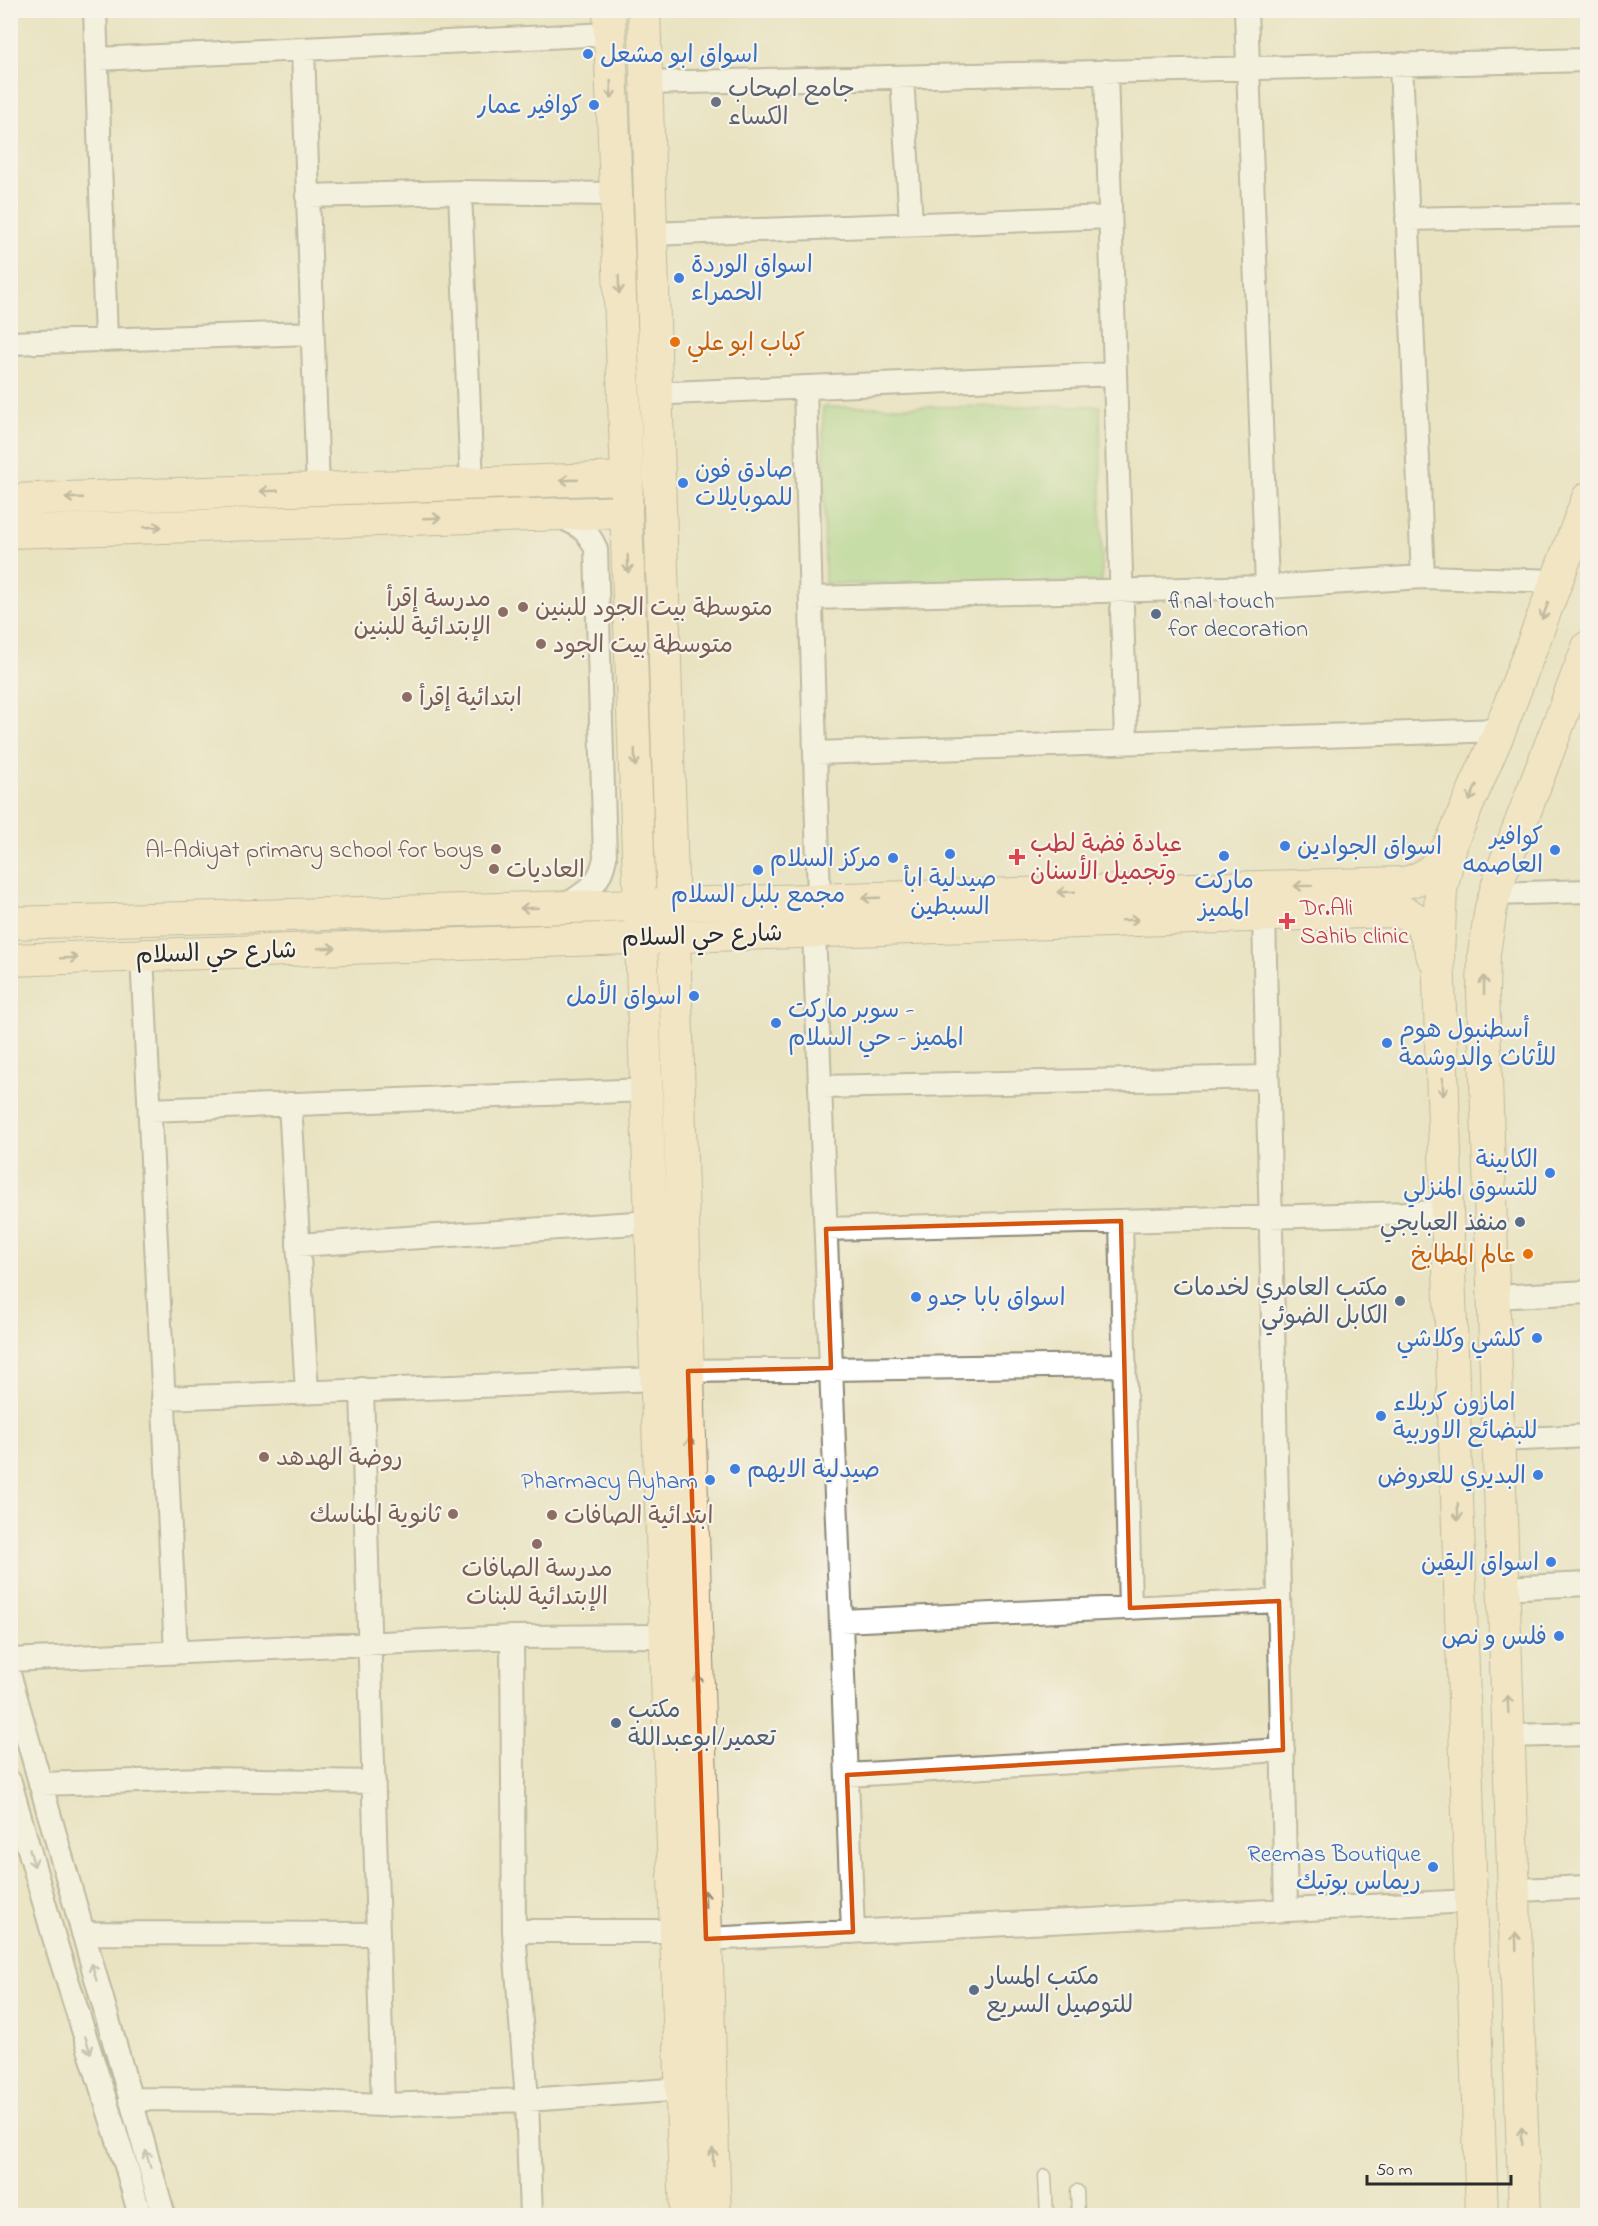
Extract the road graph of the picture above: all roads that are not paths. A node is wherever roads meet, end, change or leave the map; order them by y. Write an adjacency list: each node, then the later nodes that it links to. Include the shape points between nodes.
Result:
1 (95, 10): 6 (street)
2 (644, 10): 12 (main road)
3 (1246, 10): 9 (street)
4 (609, 22): 5 (street); 14 (main road, one-way to 14)
5 (303, 49): 6 (street); 15 (street)
6 (97, 59): 22 (street)
7 (1587, 60): 8 (street)
8 (1401, 64): 9 (street); 18 (street)
9 (1248, 68): 10 (street); 41 (street)
10 (1106, 71): 11 (street); 17 (street)
11 (902, 76): 12 (street); 19 (street)
12 (646, 83): 20 (main road)
13 (460, 192): 14 (street); 15 (street); 28 (street)
14 (615, 194): 27 (main road, one-way to 27)
15 (307, 196): 21 (street)
16 (1587, 215): 18 (street)
17 (1110, 217): 19 (street); 24 (street)
18 (1407, 219): 39 (street)
19 (911, 223): 20 (street)
20 (651, 234): 50 (main road)
21 (311, 333): 22 (street); 31 (street)
22 (106, 340): 23 (street)
23 (10, 343)
24 (1115, 374): 25 (street); 42 (street)
25 (805, 387): 26 (street); 43 (street)
26 (670, 393)
27 (627, 478): 28 (main road, one-way to 28); 34 (main road)
28 (472, 484): 29 (main road)
29 (389, 487): 30 (main road); 36 (main road, via 381,494 379,505 384,514)
30 (353, 488): 31 (main road); 37 (main road, via 363,503 360,514)
31 (318, 489): 33 (main road, one-way to 33)
32 (1587, 498): 40 (main road)
33 (10, 500)
34 (626, 512): 35 (main road); 49 (main road, one-way to 49)
35 (555, 515): 36 (main road, one-way to 35); 57 (street, via 590,536 596,549 605,858 602,875 594,886)
36 (394, 519): 37 (main road)
37 (350, 521): 38 (main road, one-way to 37)
38 (10, 532)
39 (1423, 577): 40 (street); 41 (street)
40 (1557, 581): 45 (main road, one-way to 45)
41 (1267, 587): 42 (street)
42 (1122, 591): 43 (street); 46 (street)
43 (811, 598): 47 (street)
44 (1587, 647): 52 (main road)
45 (1500, 730): 46 (street); 48 (main road, one-way to 48)
46 (1126, 742): 47 (street)
47 (815, 753): 53 (street)
48 (1452, 841): 54 (main road, via 1437,866 1423,878); 66 (main road, via 1439,911)
49 (639, 870): 50 (main road, via 651,884 663,883); 56 (main road)
50 (672, 889): 55 (main road); 56 (main road); 62 (main road)
51 (1587, 891): 52 (street)
52 (1495, 894): 79 (main road, one-way to 52, via 1483,993 1486,930)
53 (819, 899): 54 (main road, one-way to 53); 55 (main road)
54 (1338, 899): 58 (main road, شارع حي السلام); 66 (main road, شارع حي السلام, via 1408,913 1419,921)
55 (733, 902): 61 (main road, via 728,918)
56 (640, 905): 57 (main road); 63 (main road)
57 (563, 907): 59 (main road, one-way to 59)
58 (1264, 915): 60 (main road, شارع حي السلام, one-way to 58); 67 (street)
59 (10, 923)
60 (814, 931): 61 (main road, شارع حي السلام); 68 (street)
61 (732, 934): 62 (main road, شارع حي السلام)
62 (674, 948): 63 (main road, شارع حي السلام); 85 (main road)
63 (642, 950): 64 (main road, شارع حي السلام, one-way to 63); 69 (main road)
64 (142, 955): 65 (main road, شارع حي السلام, one-way to 64); 71 (street)
65 (10, 960)
66 (1439, 989): 72 (main road, one-way to 72)
67 (1268, 1077): 68 (street); 73 (street)
68 (820, 1087): 76 (street)
69 (646, 1090): 70 (street); 75 (main road)
70 (290, 1104): 71 (street); 77 (street)
71 (150, 1110): 89 (street)
72 (1447, 1212): 73 (street); 80 (main road)
73 (1271, 1217): 74 (street); 94 (street)
74 (1121, 1221): 76 (street); 81 (street)
75 (651, 1222): 77 (street); 86 (main road)
76 (826, 1229): 83 (street)
77 (298, 1245): 88 (street)
78 (1587, 1292): 79 (street)
79 (1495, 1302): 80 (main road, via 1480,1316 1472,1317); 84 (main road)
80 (1450, 1306): 82 (main road)
81 (1125, 1365): 83 (street); 95 (street)
82 (1453, 1366): 84 (main road, via 1475,1358); 113 (main road, one-way to 113)
83 (831, 1368): 85 (street); 96 (street)
84 (1496, 1370): 91 (main road)
85 (688, 1371): 107 (main road, one-way to 85)
86 (657, 1379): 87 (street); 97 (main road)
87 (362, 1389): 88 (street); 99 (street)
88 (307, 1392): 89 (street)
89 (163, 1398): 100 (street)
90 (1587, 1436): 91 (street)
91 (1498, 1440): 93 (main road)
92 (1587, 1584): 93 (street)
93 (1503, 1587): 104 (main road, one-way to 93)
94 (1279, 1601): 95 (street); 105 (street)
95 (1130, 1608): 96 (street)
96 (841, 1621): 106 (street)
97 (665, 1636): 98 (street); 107 (main road)
98 (512, 1637): 99 (street); 115 (street)
99 (369, 1643): 100 (street); 109 (street)
100 (176, 1653): 101 (street)
101 (10, 1660)
102 (10, 1677): 110 (street)
103 (1587, 1734): 104 (street)
104 (1509, 1736): 112 (main road)
105 (1282, 1749): 106 (street); 114 (street)
106 (847, 1775): 117 (street)
107 (686, 1777): 116 (main road); 120 (main road, one-way to 107)
108 (10, 1782): 129 (street, one-way to 129)
109 (374, 1782): 110 (street, via 204,1779); 119 (street)
110 (40, 1784): 118 (street)
111 (1587, 1887): 112 (street)
112 (1515, 1890): 126 (main road, one-way to 112)
113 (1471, 1901): 114 (street); 125 (main road)
114 (1286, 1910): 117 (street)
115 (514, 1931): 116 (street); 123 (street)
116 (676, 1931): 132 (main road)
117 (853, 1932): 120 (street)
118 (83, 1933): 119 (street); 122 (street, one-way to 118)
119 (378, 1934): 124 (street)
120 (706, 1939): 133 (main road, one-way to 120)
121 (670, 2090): 123 (street)
122 (130, 2098): 124 (street); 130 (street, one-way to 122)
123 (526, 2100): 124 (street); 131 (street)
124 (383, 2105)
125 (1481, 2168): 126 (main road, via 1502,2179); 136 (main road)
126 (1523, 2170): 137 (main road)
127 (1045, 2176): 134 (lane)
128 (1077, 2191): 135 (lane)
129 (140, 2216)
130 (164, 2216)
131 (531, 2216)
132 (686, 2216)
133 (715, 2216)
134 (1047, 2216)
135 (1078, 2216)
136 (1482, 2216)
137 (1525, 2216)

